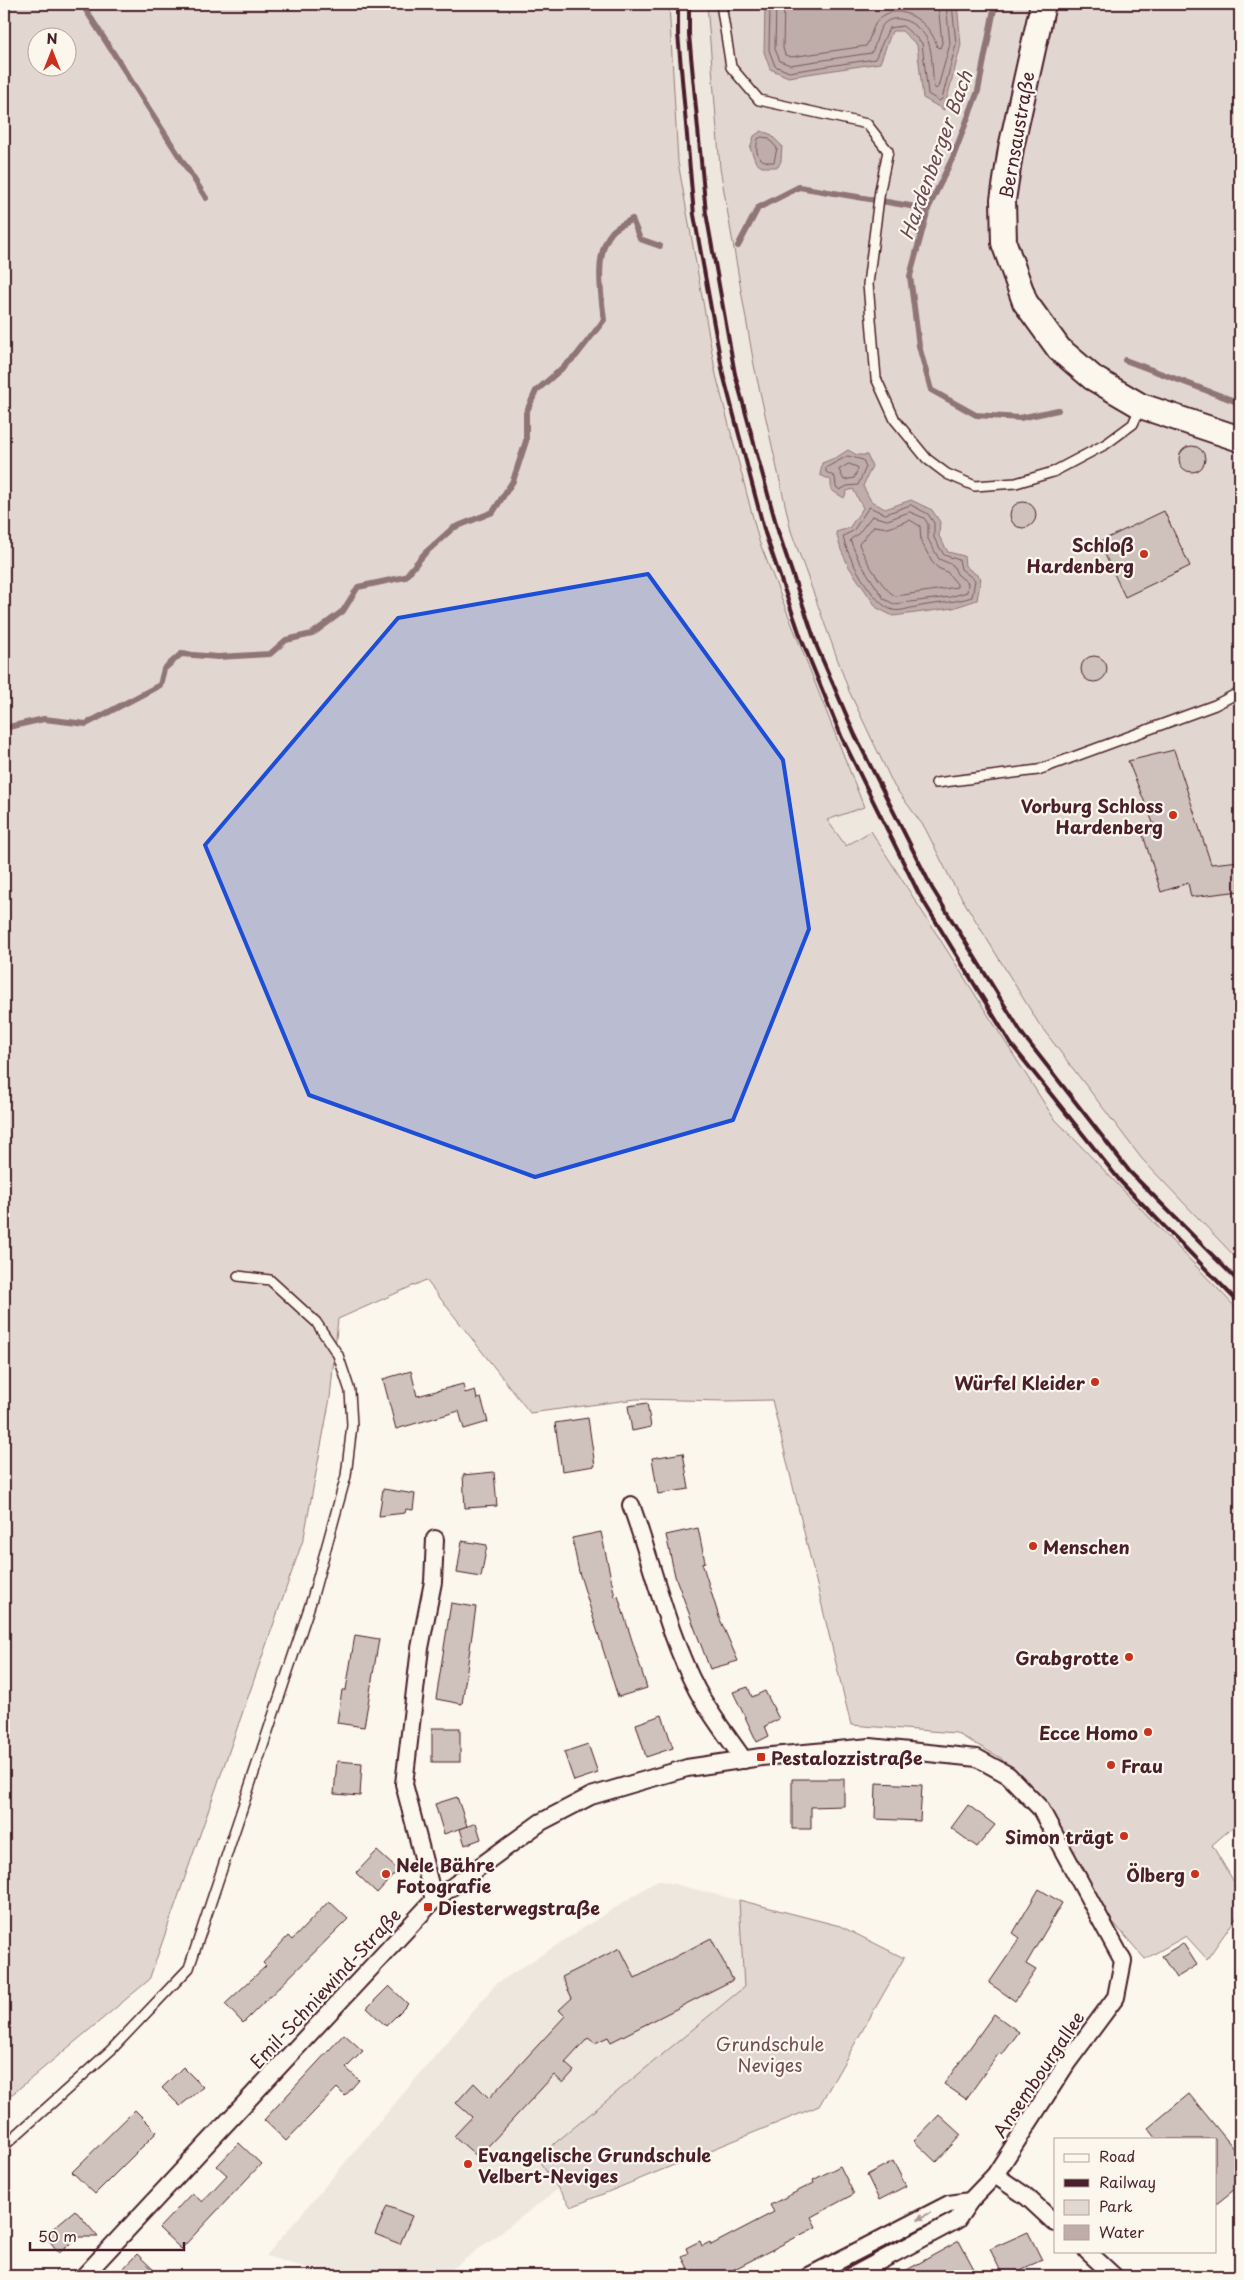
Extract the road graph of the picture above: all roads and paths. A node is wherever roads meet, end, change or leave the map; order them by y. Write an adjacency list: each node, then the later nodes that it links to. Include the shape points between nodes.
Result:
1 (722, 4): 3 (lane, via 731,67 759,100 867,124 888,151 868,284 876,378 895,420 927,459 947,474 975,486 1016,484 1053,472 1106,444 1133,424)
2 (1043, 4): 3 (main road, Bernsaustraße, via 1011,148 1003,200 1004,243 1025,302 1059,349 1093,378)
3 (1141, 406): 4 (main road, Bernsaustraße)
4 (1240, 439)
5 (1240, 692): 6 (lane, via 1215,706 1038,770)
6 (936, 783)
7 (238, 1276): 13 (lane, via 270,1280 316,1322 338,1355 350,1391 352,1425 343,1486 312,1599 189,1968 111,2050)
8 (631, 1505): 10 (street, via 664,1611 697,1690)
9 (435, 1539): 11 (street, via 434,1582 420,1648 404,1784)
10 (744, 1760): 11 (street, Emil-Schniewind-Straße, via 687,1768 591,1796 541,1822); 12 (street, Emil-Schniewind-Straße, via 870,1747 978,1758 1008,1774 1040,1808)
11 (434, 1900): 18 (street, Emil-Schniewind-Straße)
12 (1123, 1961): 14 (street, Ansembourgallee, via 1116,1996 1067,2063)
13 (4, 2146)
14 (995, 2175): 15 (street, Ansembourgallee); 16 (street, via 1027,2197)
15 (970, 2201): 19 (street, one-way to 19, via 949,2204); 20 (street, Ansembourgallee, via 958,2220)
16 (1054, 2222)
17 (1088, 2252): 21 (street)
18 (84, 2276)
19 (809, 2276)
20 (852, 2276)
21 (1114, 2276)

